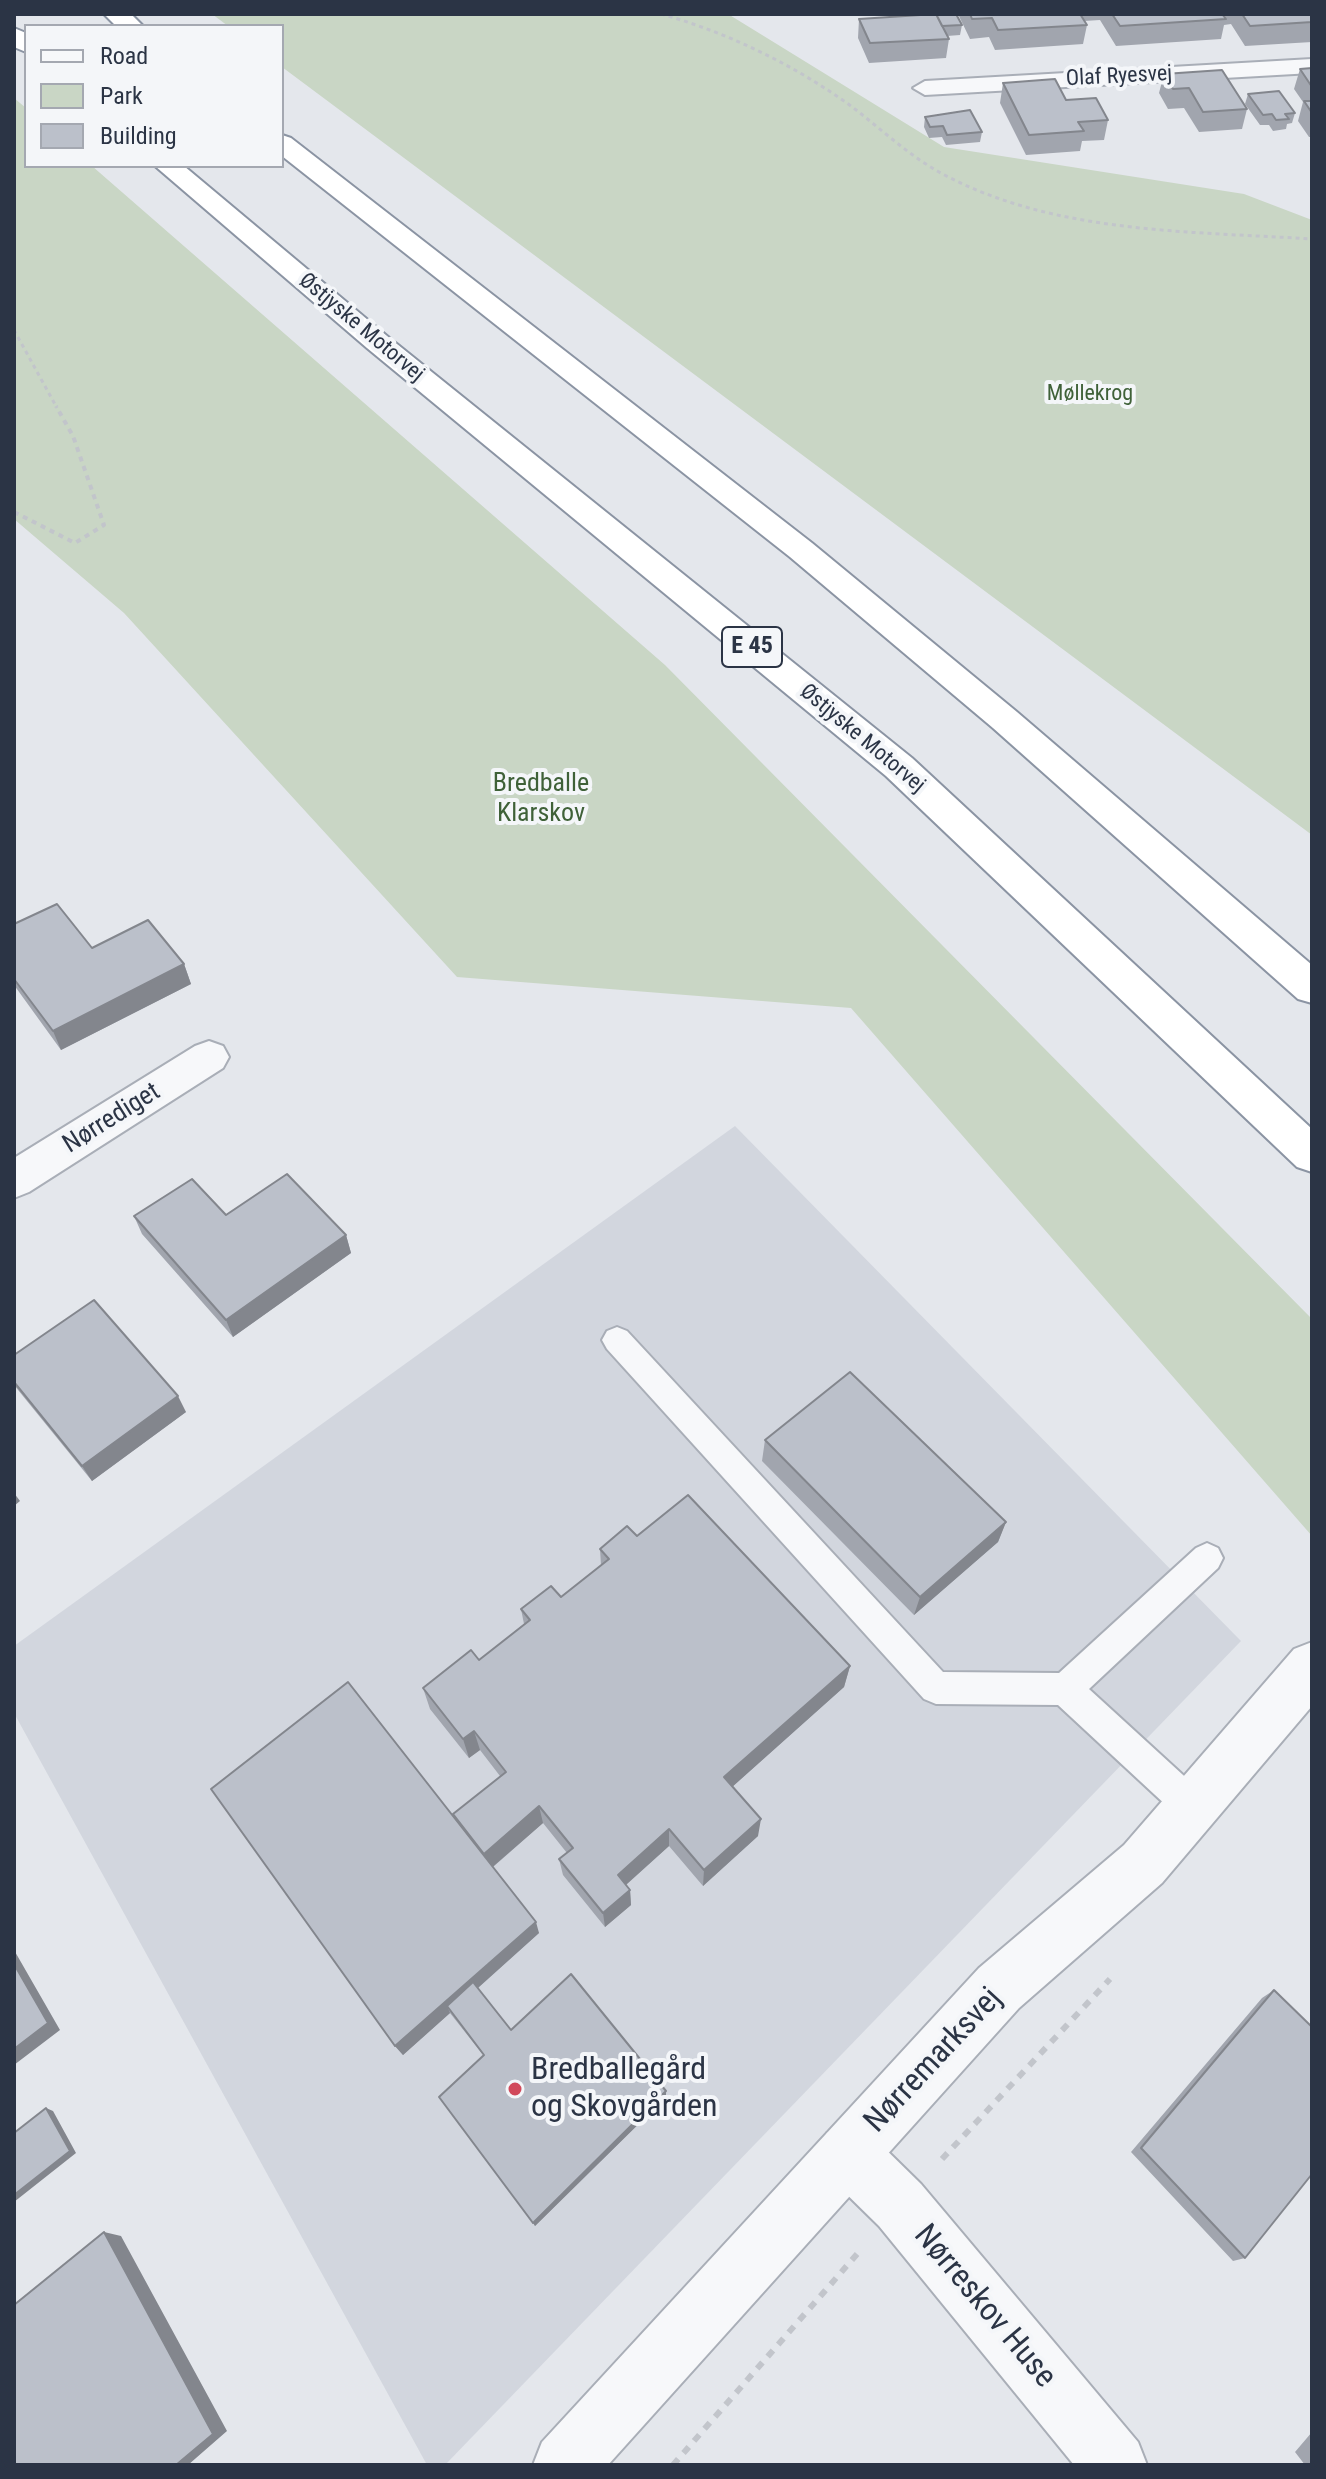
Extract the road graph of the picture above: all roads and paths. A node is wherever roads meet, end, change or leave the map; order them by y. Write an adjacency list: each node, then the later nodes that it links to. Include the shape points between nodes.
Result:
1 (661, 14): 6 (path, via 736,40 836,96 938,171 997,197 1086,220)
2 (1312, 66): 3 (street, Olaf Ryesvej)
3 (925, 88)
4 (284, 145): 9 (highway, via 801,550)
5 (170, 168): 11 (highway, Østjyske Motorvej / E 45, via 899,767)
6 (1312, 239)
7 (14, 330): 8 (path, via 73,436 104,525 75,543)
8 (14, 512)
9 (1312, 988)
10 (209, 1057): 12 (street, Nørrediget)
11 (1312, 1155)
12 (14, 1180)
13 (617, 1340): 16 (lane, via 936,1688)
14 (1207, 1558): 16 (lane)
15 (1312, 1667): 17 (street, Nørremarksvej)
16 (1065, 1689): 17 (lane)
17 (1194, 1808): 19 (street, Nørremarksvej, via 1143,1864 999,1988)
18 (1117, 1972): 20 (path)
19 (848, 2154): 20 (street, Nørreskov Huse); 21 (street, Nørremarksvej)
20 (900, 2205): 22 (path); 23 (street, Nørreskov Huse)
21 (565, 2465)
22 (673, 2465)
23 (1115, 2465)

